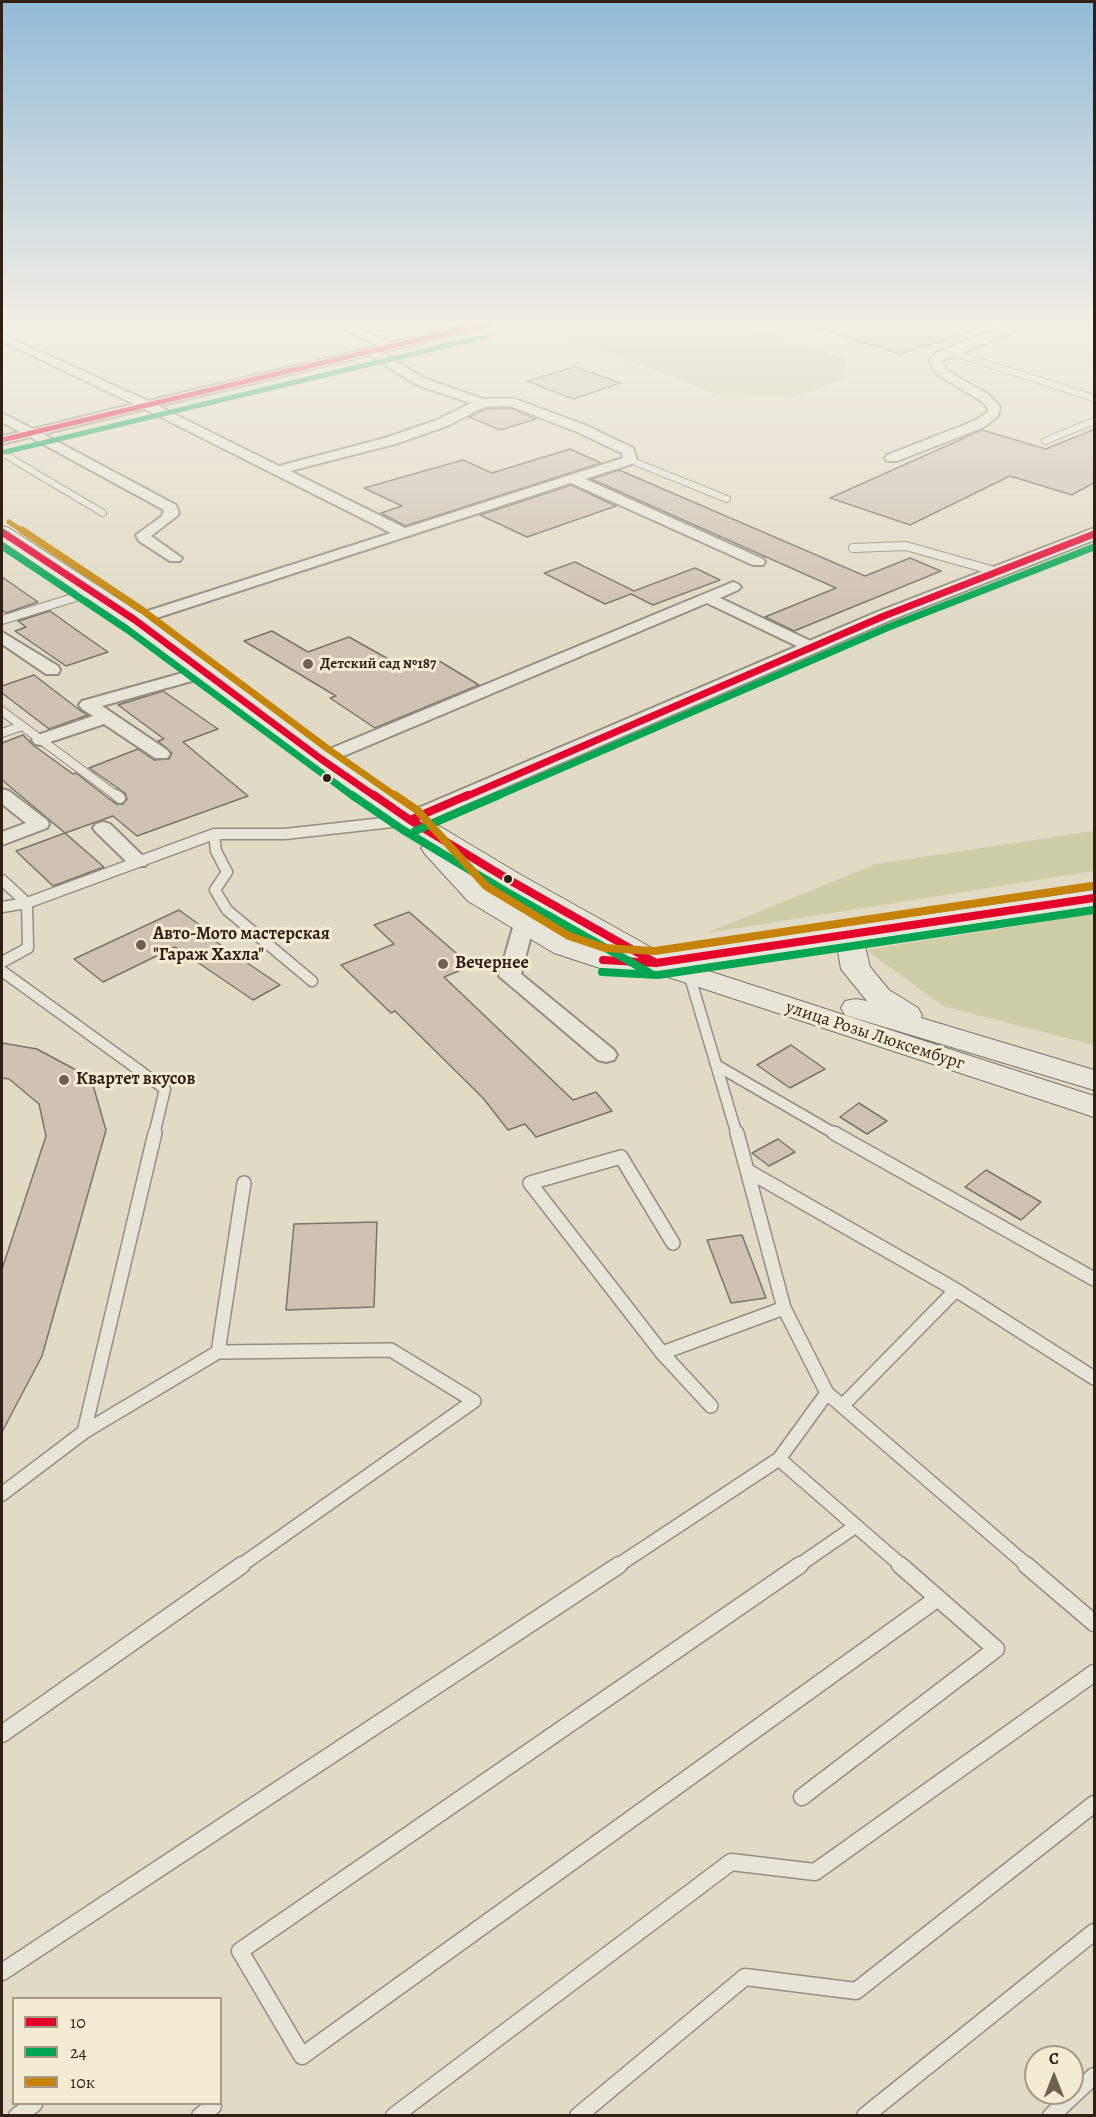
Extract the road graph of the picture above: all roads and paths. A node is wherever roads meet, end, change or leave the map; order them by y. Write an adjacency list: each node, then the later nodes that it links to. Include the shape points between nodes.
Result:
1 (13, 423): 8 (street)
2 (74, 423): 8 (street)
3 (181, 423): 14 (street)
4 (442, 423): 14 (street)
5 (566, 423): 13 (street, via 628,451)
6 (981, 423): 12 (street)
7 (1091, 423): 10 (lane)
8 (32, 433): 9 (street); 22 (street, via 171,508 167,519 143,535)
9 (2, 440)
10 (1045, 441)
11 (2, 453): 17 (lane)
12 (892, 458)
13 (630, 460): 15 (street); 16 (lane)
14 (276, 471): 19 (street)
15 (573, 479): 19 (street); 23 (street)
16 (727, 499)
17 (103, 513)
18 (2, 532): 26 (main road, улица Розы Люксембург)
19 (403, 533): 29 (street)
20 (1095, 534): 24 (street)
21 (853, 548): 24 (lane, via 906,546)
22 (175, 558)
23 (758, 562)
24 (998, 572): 31 (street)
25 (733, 587): 27 (street)
26 (92, 592): 28 (lane); 29 (main road, улица Розы Люксембург)
27 (708, 598): 31 (street); 40 (street)
28 (2, 620)
29 (135, 620): 33 (main road, улица Розы Люксембург)
30 (2, 637): 32 (street)
31 (812, 647): 43 (street)
32 (52, 670)
33 (204, 672): 35 (street, via 88,705); 40 (main road, улица Розы Люксембург)
34 (2, 711): 36 (lane)
35 (106, 717): 38 (street); 39 (street)
36 (22, 726): 37 (lane); 38 (lane)
37 (2, 733)
38 (42, 740): 42 (lane)
39 (161, 754)
40 (321, 759): 43 (main road, улица Розы Люксембург)
41 (2, 795): 46 (street, via 40,824)
42 (120, 798)
43 (410, 820): 45 (lane, via 285,834); 52 (main road, via 478,895); 55 (main road, улица Розы Люксембург)
44 (103, 828): 47 (street)
45 (214, 834): 47 (lane); 58 (lane, via 216,851 227,872 215,890 227,910)
46 (2, 839)
47 (138, 862): 50 (lane)
48 (2, 880): 50 (lane)
49 (1095, 898): 53 (main road)
50 (27, 903): 51 (lane); 54 (lane, via 28,948)
51 (2, 907)
52 (524, 924): 55 (main road, via 564,947 603,960); 60 (street, via 510,976)
53 (857, 934): 55 (main road); 59 (main road, via 850,947 856,969 865,982 878,996)
54 (2, 962)
55 (657, 963): 57 (main road, улица Розы Люксембург); 59 (main road, улица Розы Люксембург, via 692,965)
56 (2, 971): 76 (lane, via 165,1089)
57 (689, 974): 61 (lane); 63 (main road, улица Розы Люксембург)
58 (312, 981)
59 (928, 1028): 62 (main road, улица Розы Люксембург)
60 (606, 1055)
61 (716, 1065): 64 (lane); 67 (lane)
62 (1095, 1080)
63 (1095, 1107)
64 (748, 1171): 68 (lane); 69 (lane)
65 (244, 1183): 70 (lane)
66 (673, 1243): 71 (lane, via 621,1157 530,1184)
67 (1095, 1279)
68 (956, 1290): 72 (lane); 74 (lane)
69 (784, 1308): 71 (lane); 73 (lane)
70 (218, 1352): 76 (lane); 83 (lane, via 391,1350 474,1401)
71 (662, 1353): 75 (lane)
72 (1095, 1378)
73 (826, 1393): 74 (lane); 77 (lane)
74 (843, 1405): 81 (lane)
75 (711, 1406)
76 (84, 1432): 78 (lane)
77 (779, 1459): 79 (lane); 87 (lane)
78 (2, 1494)
79 (856, 1526): 80 (lane); 80 (lane, via 240,1951 302,2056)
80 (938, 1598): 84 (lane, via 996,1649)
81 (1095, 1623)
82 (1095, 1673): 91 (lane, via 815,1872 731,1862)
83 (2, 1734)
84 (802, 1797)
85 (1095, 1804): 92 (lane, via 856,1991 745,1977)
86 (1095, 1932): 93 (lane)
87 (2, 1972)
88 (1095, 2076): 94 (lane)
89 (31, 2105): 90 (lane)
90 (17, 2115)
91 (394, 2115)
92 (578, 2115)
93 (865, 2115)
94 (1051, 2115)

